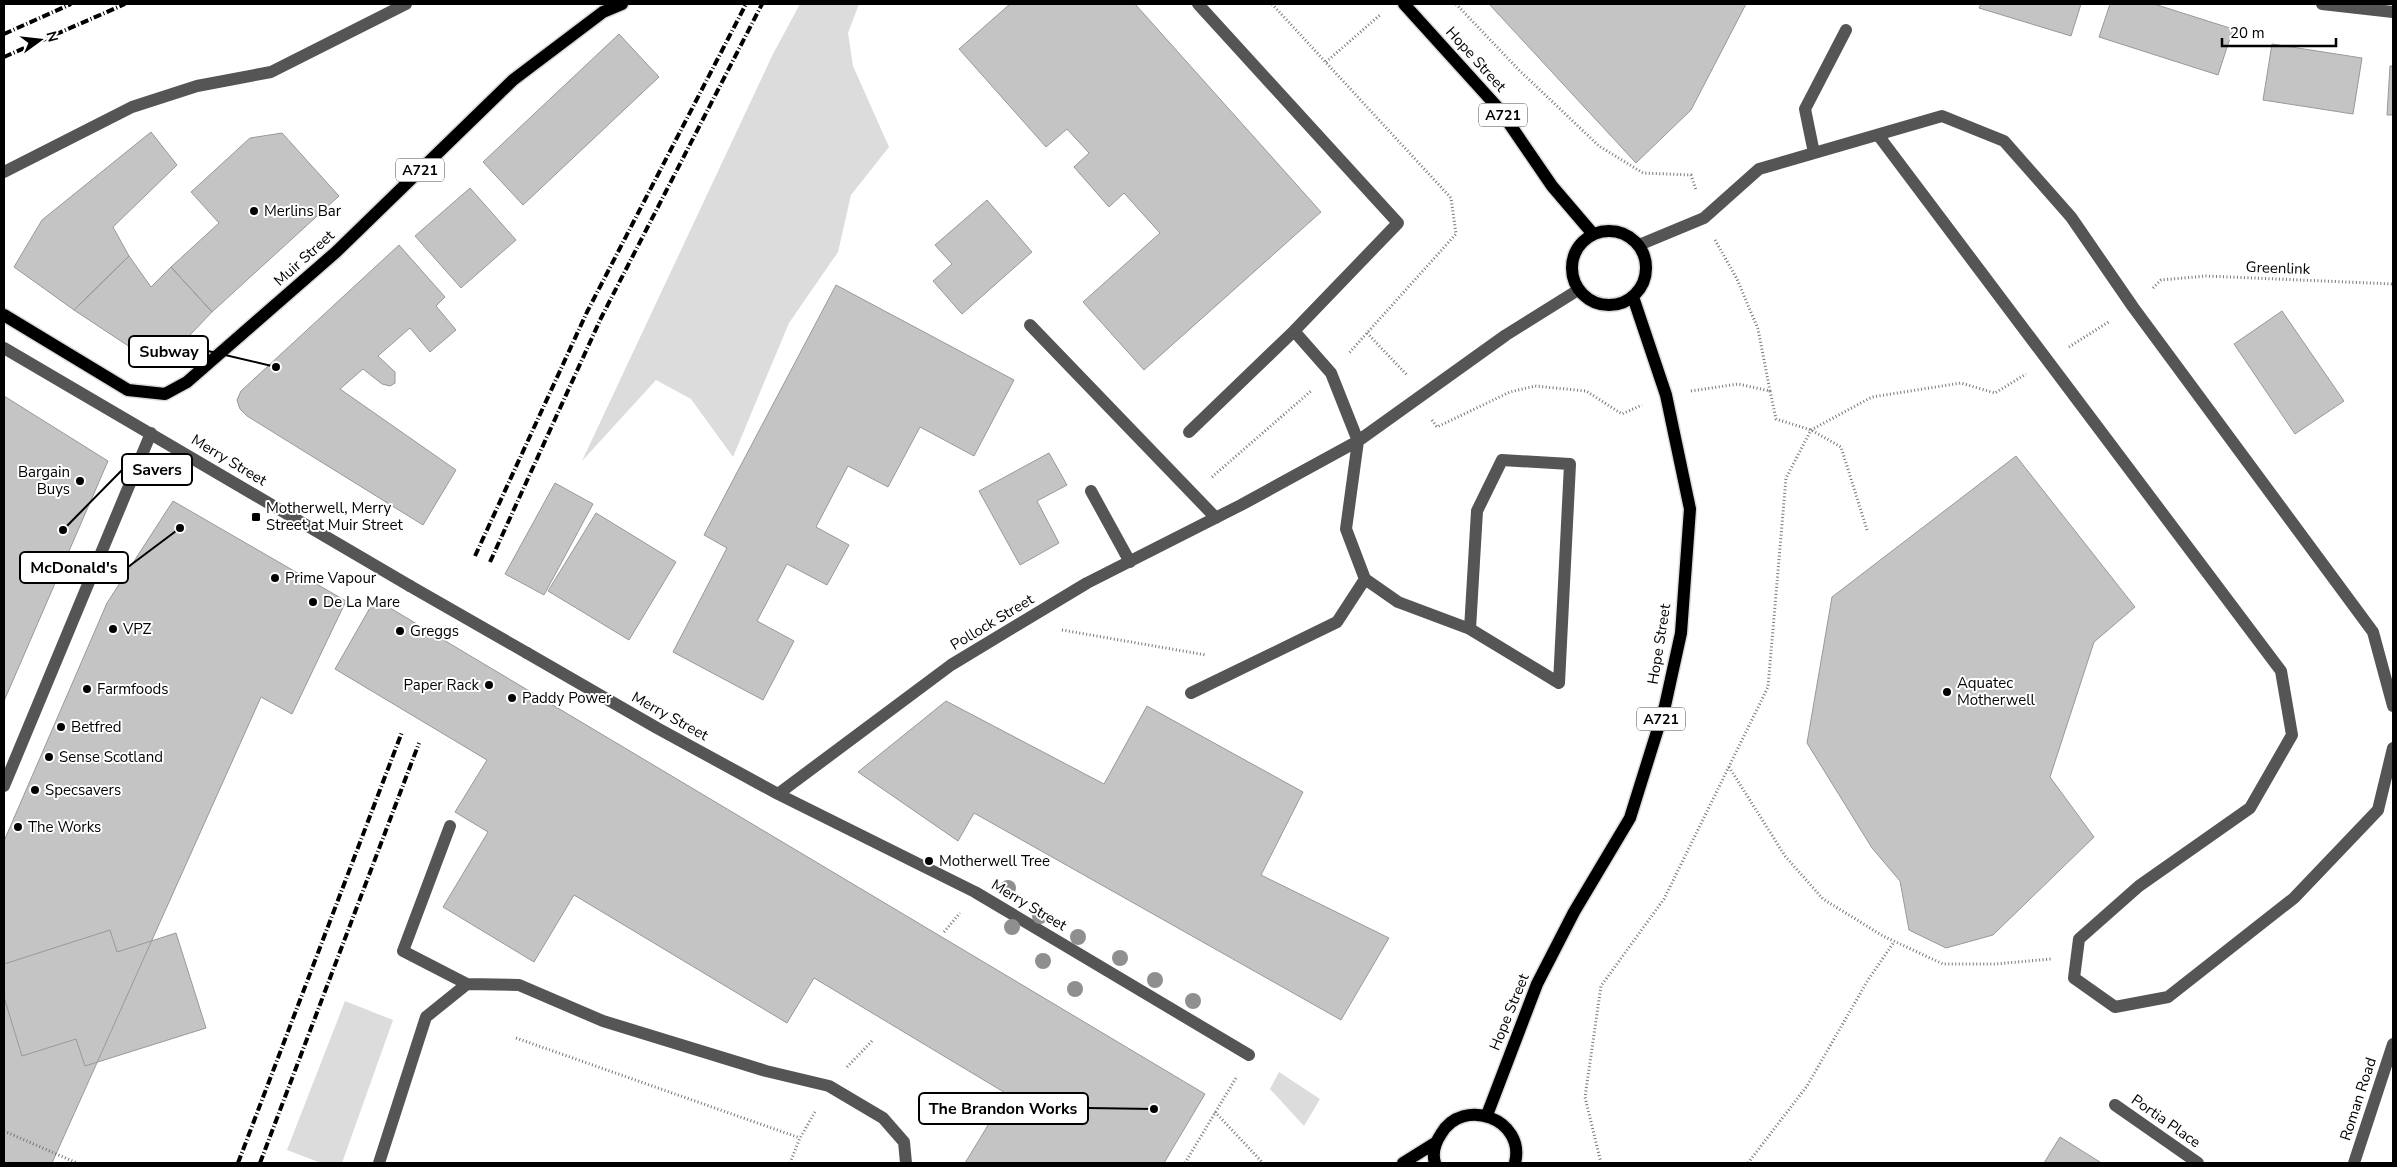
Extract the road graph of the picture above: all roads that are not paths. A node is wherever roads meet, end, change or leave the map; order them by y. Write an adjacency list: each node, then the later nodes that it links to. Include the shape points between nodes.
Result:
1 (406, 4): 10 (street, via 271,72 197,86 132,107)
2 (622, 4): 15 (main road, Muir Street / A721, via 603,12 513,80 336,252 187,382 165,394 128,390)
3 (1198, 4): 17 (street, via 1398,223)
4 (1404, 4): 11 (main road, Hope Street / A721, via 1500,110 1552,186)
5 (2322, 4): 6 (street)
6 (2393, 12)
7 (1846, 30): 9 (street, via 1805,110)
8 (1878, 135): 9 (street); 28 (street, via 1942,116 2004,141 2071,217 2373,632); 29 (street, via 2281,671 2292,735 2250,808 2138,886 2079,939 2074,978 2115,1007 2168,997 2294,898 2378,810)
9 (1814, 154): 12 (street, via 1759,169 1704,218)
10 (4, 172)
11 (1593, 234): 12 (main road, via 1609,230 1624,233); 13 (main road, via 1577,247 1572,259 1573,278)
12 (1639, 245): 14 (main road, via 1646,266 1645,278)
13 (1578, 290): 14 (main road, via 1589,300 1600,304 1613,305); 21 (street, Pollock Street, via 1506,335)
14 (1633, 297): 37 (main road, Hope Street / A721, via 1666,395 1690,509 1681,633 1665,706 1630,818 1574,912 1537,984)
15 (4, 315)
16 (1030, 325): 23 (street)
17 (1294, 331): 19 (street); 21 (street, via 1331,373)
18 (4, 348): 20 (street, Merry Street)
19 (1189, 432)
20 (152, 433): 30 (street); 31 (street, Merry Street, bridge, via 410,586)
21 (1358, 441): 23 (street, Pollock Street); 25 (street, via 1346,529)
22 (1091, 491): 24 (street)
23 (1216, 518): 24 (street, Pollock Street)
24 (1130, 562): 31 (street, Pollock Street, via 1088,583 951,665)
25 (1365, 579): 26 (street, via 1398,602); 27 (street, via 1337,622)
26 (1470, 629): 26 (street, via 1477,511 1502,460 1570,464 1559,684)
27 (1191, 693)
28 (2393, 706)
29 (2393, 748)
30 (4, 786)
31 (778, 794): 35 (street, Merry Street, via 975,892)
32 (450, 826): 33 (street, via 403,951)
33 (467, 984): 39 (street, via 426,1017); 40 (street, via 519,986 603,1021 829,1086 884,1118 904,1142)
34 (2393, 1044): 45 (street, Roman Road)
35 (1249, 1055)
36 (2114, 1105): 44 (street, Portia Place)
37 (1487, 1115): 38 (main road, via 1471,1113 1457,1118 1445,1126); 43 (main road, via 1502,1122 1510,1133 1516,1146)
38 (1435, 1143): 41 (main road); 42 (main road)
39 (379, 1163)
40 (906, 1163)
41 (1403, 1163)
42 (1435, 1163)
43 (1515, 1163)
44 (2198, 1163)
45 (2354, 1163)

